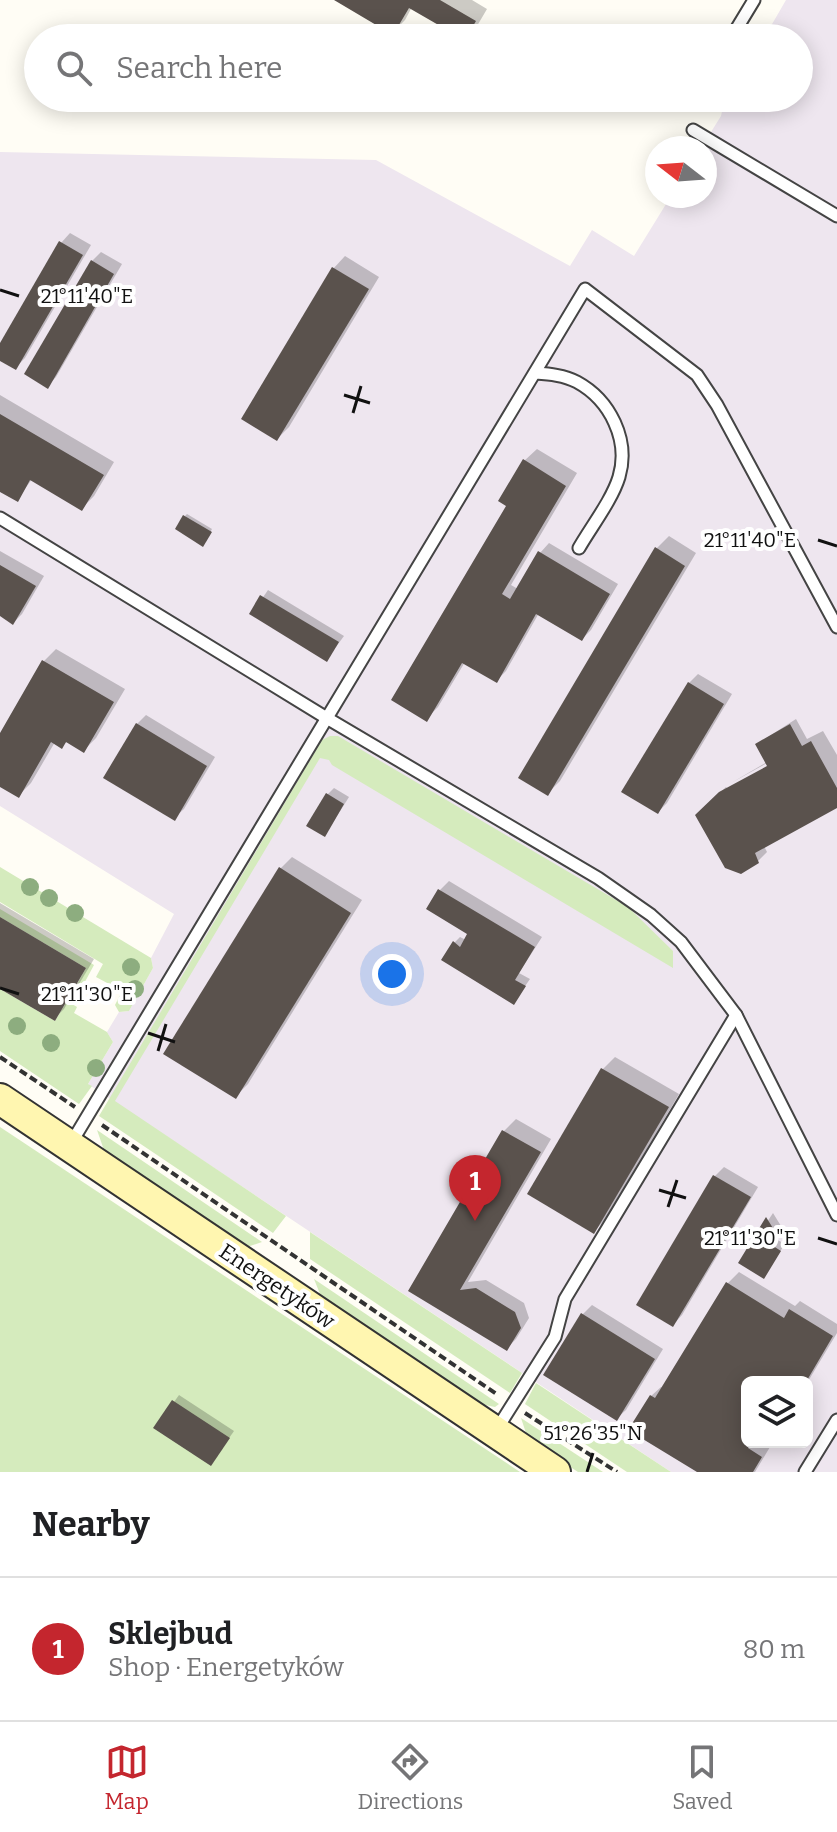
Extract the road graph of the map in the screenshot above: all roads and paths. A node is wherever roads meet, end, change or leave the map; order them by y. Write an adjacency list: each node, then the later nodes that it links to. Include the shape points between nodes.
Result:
1 (754, 0): 2 (lane)
2 (739, 24)
3 (693, 130): 4 (lane)
4 (837, 216)
5 (535, 373): 7 (lane, via 557,375 592,391 610,414 621,441 619,479); 8 (lane, via 585,289 697,375); 9 (lane)
6 (0, 518): 9 (lane)
7 (579, 548)
8 (837, 627)
9 (325, 717): 10 (lane, via 598,878 651,915 681,942); 13 (lane)
10 (736, 1015): 15 (lane); 16 (lane, via 565,1299 555,1337)
11 (0, 1057): 13 (path)
12 (0, 1099): 14 (main road, Energetyków)
13 (88, 1116): 14 (lane); 16 (path)
14 (69, 1146): 18 (main road, Energetyków)
15 (837, 1215)
16 (514, 1405): 18 (lane); 21 (path)
17 (837, 1420): 19 (lane)
18 (496, 1432): 20 (main road, Energetyków)
19 (832, 1438): 22 (lane)
20 (555, 1472)
21 (617, 1472)
22 (805, 1472)

